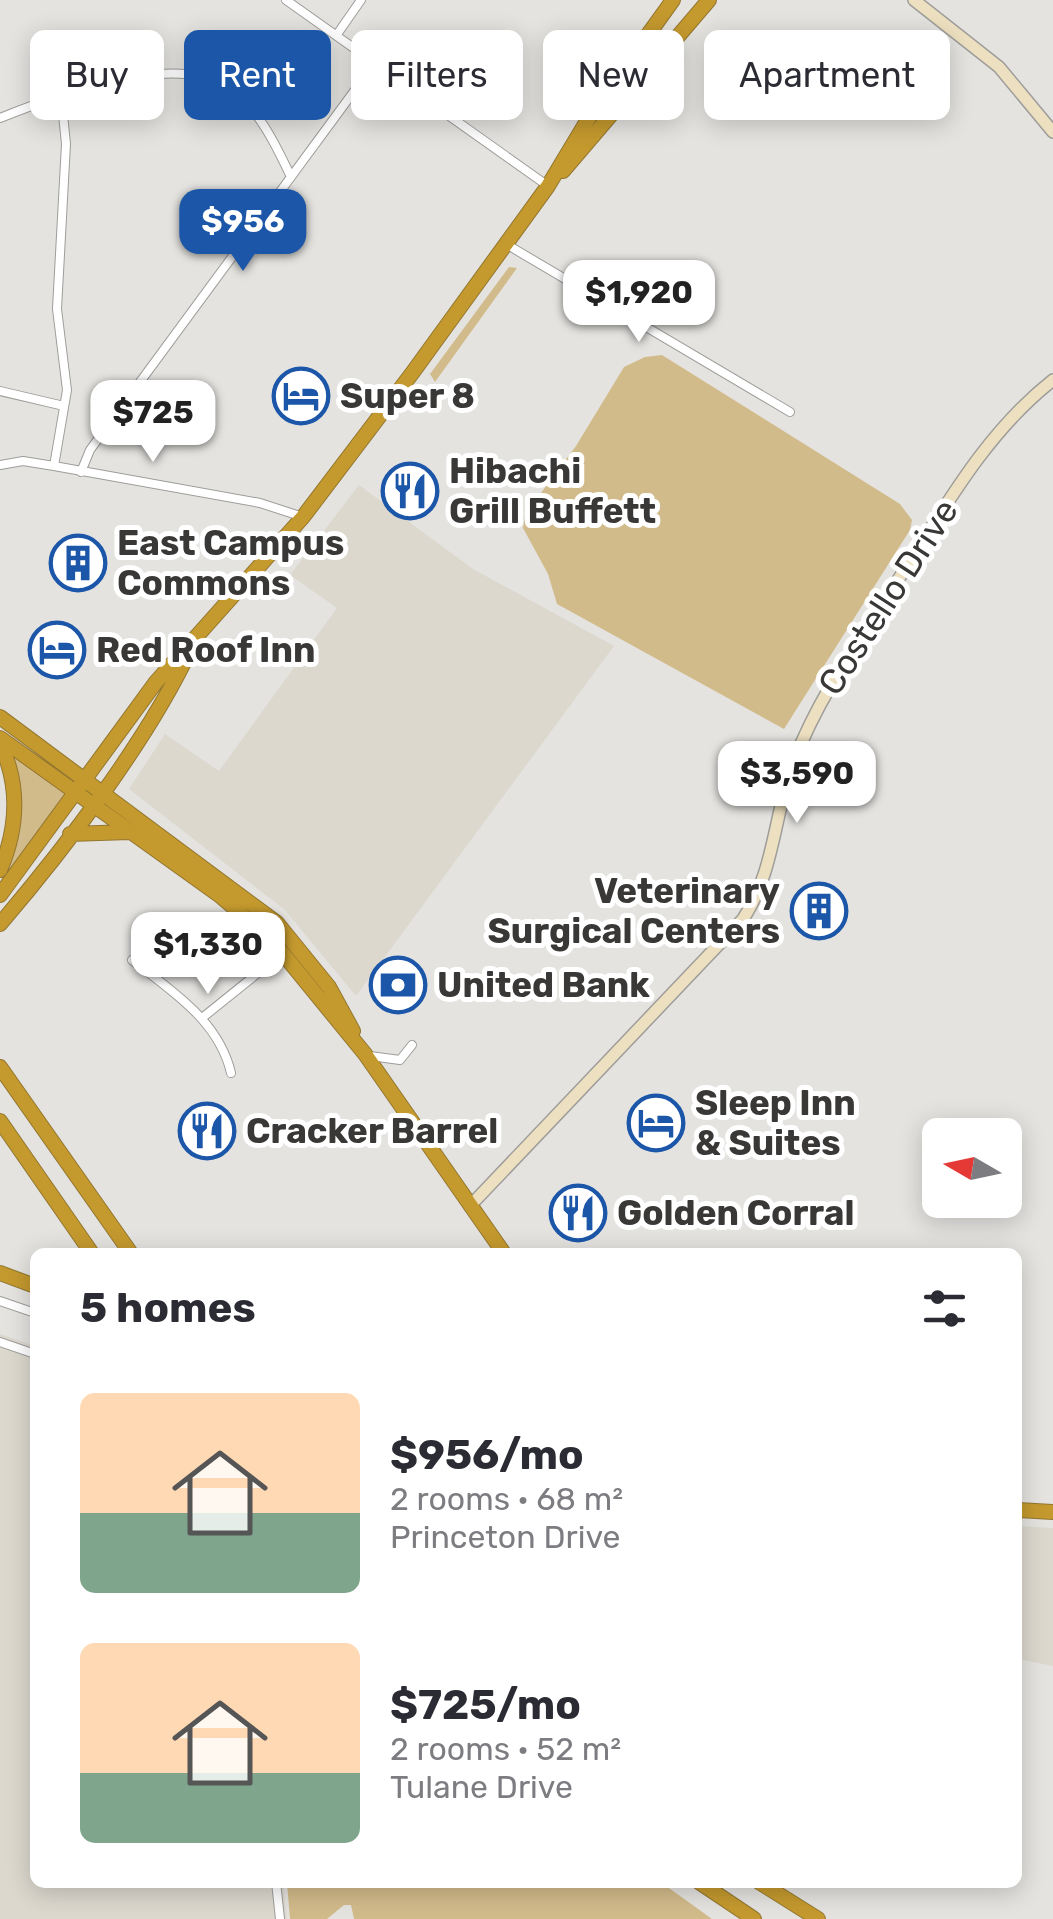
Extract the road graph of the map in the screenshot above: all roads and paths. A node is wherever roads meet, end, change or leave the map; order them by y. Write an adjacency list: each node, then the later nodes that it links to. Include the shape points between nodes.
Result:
1 (286, 0): 6 (street)
2 (362, 0): 6 (street)
3 (673, 0): 16 (highway, via 593,110)
4 (710, 0): 16 (highway)
5 (914, 0): 14 (street, via 999,67)
6 (338, 33): 7 (street)
7 (351, 42)
8 (164, 75): 15 (street, via 211,79 235,93 259,119)
9 (351, 95): 15 (street)
10 (30, 107): 11 (street)
11 (0, 118)
12 (64, 120): 20 (street, via 57,309)
13 (458, 120): 16 (street)
14 (1053, 132)
15 (291, 177): 24 (street, via 90,450)
16 (548, 186): 17 (highway)
17 (506, 244): 21 (street); 25 (highway)
18 (1053, 380): 45 (street, Costello Drive, via 984,449 826,692 786,786 758,892 736,930)
19 (0, 391): 20 (street)
20 (64, 406): 23 (street)
21 (790, 412)
22 (0, 465): 23 (street)
23 (54, 466): 24 (street)
24 (81, 472): 25 (street)
25 (302, 517): 26 (highway)
26 (194, 642): 29 (highway); 30 (highway, via 160,708)
27 (0, 717): 29 (highway)
28 (0, 740): 29 (highway); 33 (highway, via 15,790 12,834)
29 (80, 786): 30 (highway); 34 (highway)
30 (96, 798): 31 (highway); 32 (highway); 36 (highway, via 235,889)
31 (130, 832): 32 (highway); 37 (highway, via 238,910)
32 (70, 834): 35 (highway)
33 (0, 870)
34 (0, 895)
35 (0, 924)
36 (290, 937): 37 (street); 41 (highway, via 329,987)
37 (284, 953): 39 (street); 41 (highway)
38 (132, 960): 39 (street)
39 (202, 1018): 43 (street)
40 (412, 1045): 41 (street, via 397,1061)
41 (365, 1054): 45 (highway)
42 (0, 1067): 47 (highway)
43 (231, 1073)
44 (0, 1121): 46 (highway)
45 (470, 1206): 48 (highway)
46 (88, 1248)
47 (127, 1248)
48 (500, 1248)
49 (0, 1273): 50 (highway)
50 (30, 1284)
51 (0, 1302): 52 (street)
52 (30, 1311)
53 (0, 1342): 54 (street)
54 (30, 1352)
55 (1022, 1510): 56 (highway)
56 (1053, 1512)
57 (277, 1888): 60 (street)
58 (707, 1888): 61 (highway)
59 (769, 1888): 62 (highway)
60 (280, 1919)
61 (754, 1919)
62 (818, 1919)

